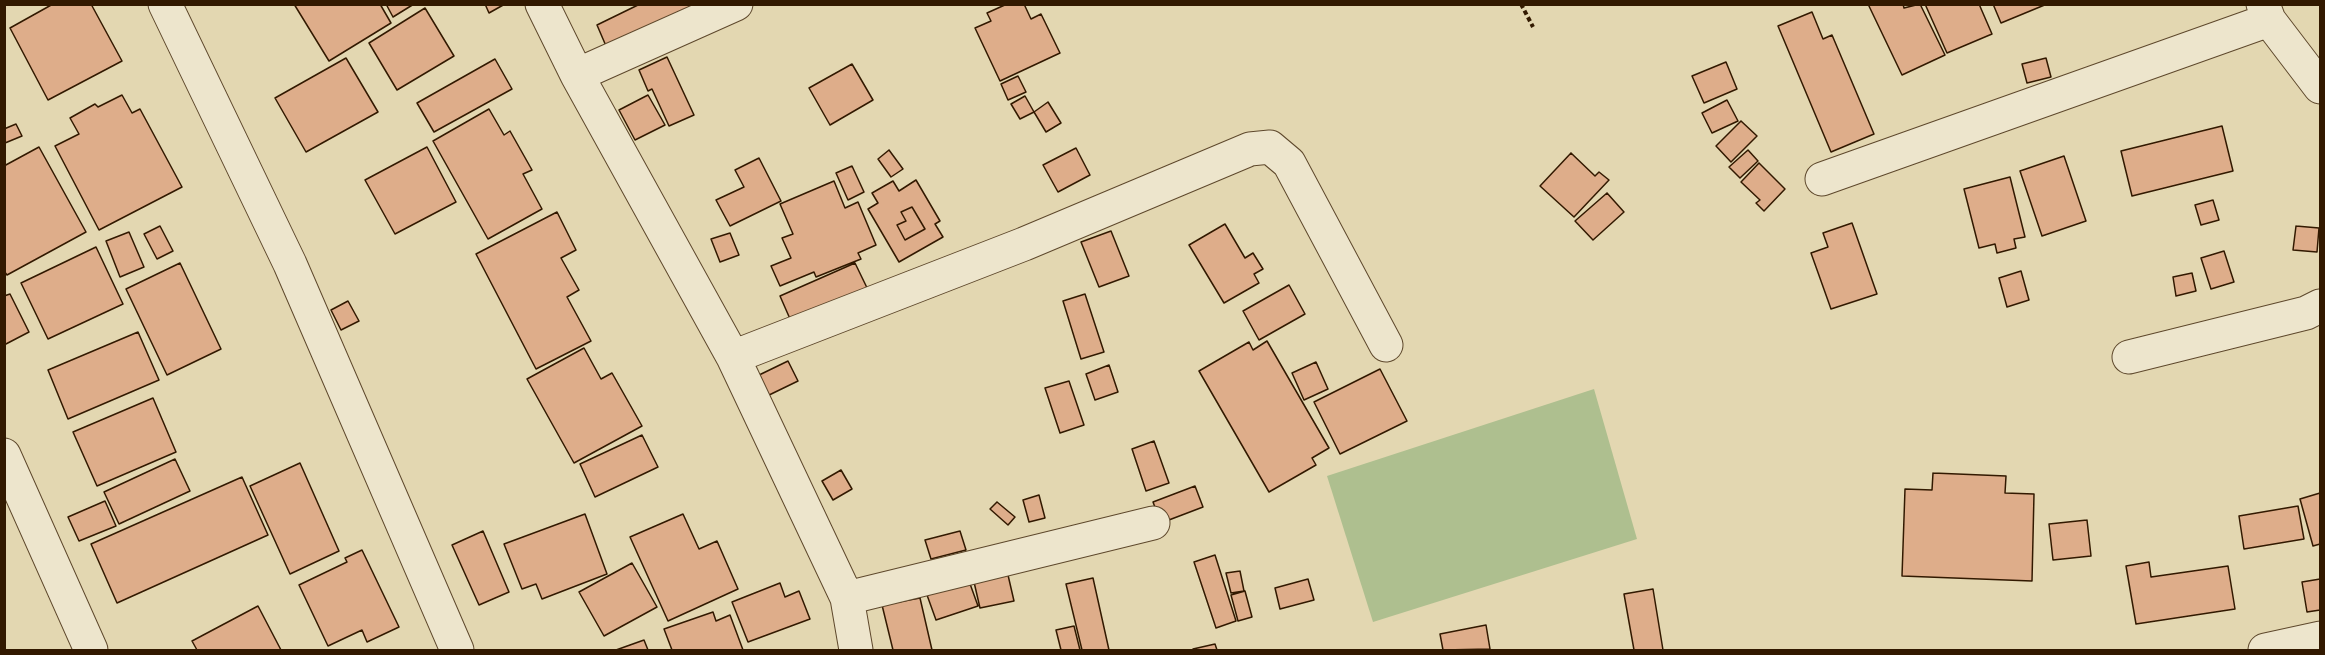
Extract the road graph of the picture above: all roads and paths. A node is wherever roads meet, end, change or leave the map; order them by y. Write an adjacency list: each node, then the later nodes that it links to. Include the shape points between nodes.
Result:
1 (165, 4): 19 (street, via 290,264)
2 (542, 4): 7 (street)
3 (736, 4): 7 (street)
4 (1521, 4): 6 (path)
5 (2266, 12): 8 (street); 9 (street)
6 (1533, 27)
7 (577, 75): 12 (street)
8 (2320, 87)
9 (1822, 179)
10 (2320, 306): 13 (street, via 2306,313)
11 (1386, 345): 12 (street, via 1290,163 1270,147 1250,149 1024,244)
12 (733, 357): 16 (street)
13 (2129, 357)
14 (4, 455): 18 (street)
15 (1153, 523): 16 (street)
16 (847, 598): 20 (street)
17 (2320, 638): 21 (street)
18 (92, 651)
19 (457, 651)
20 (856, 651)
21 (2265, 651)

